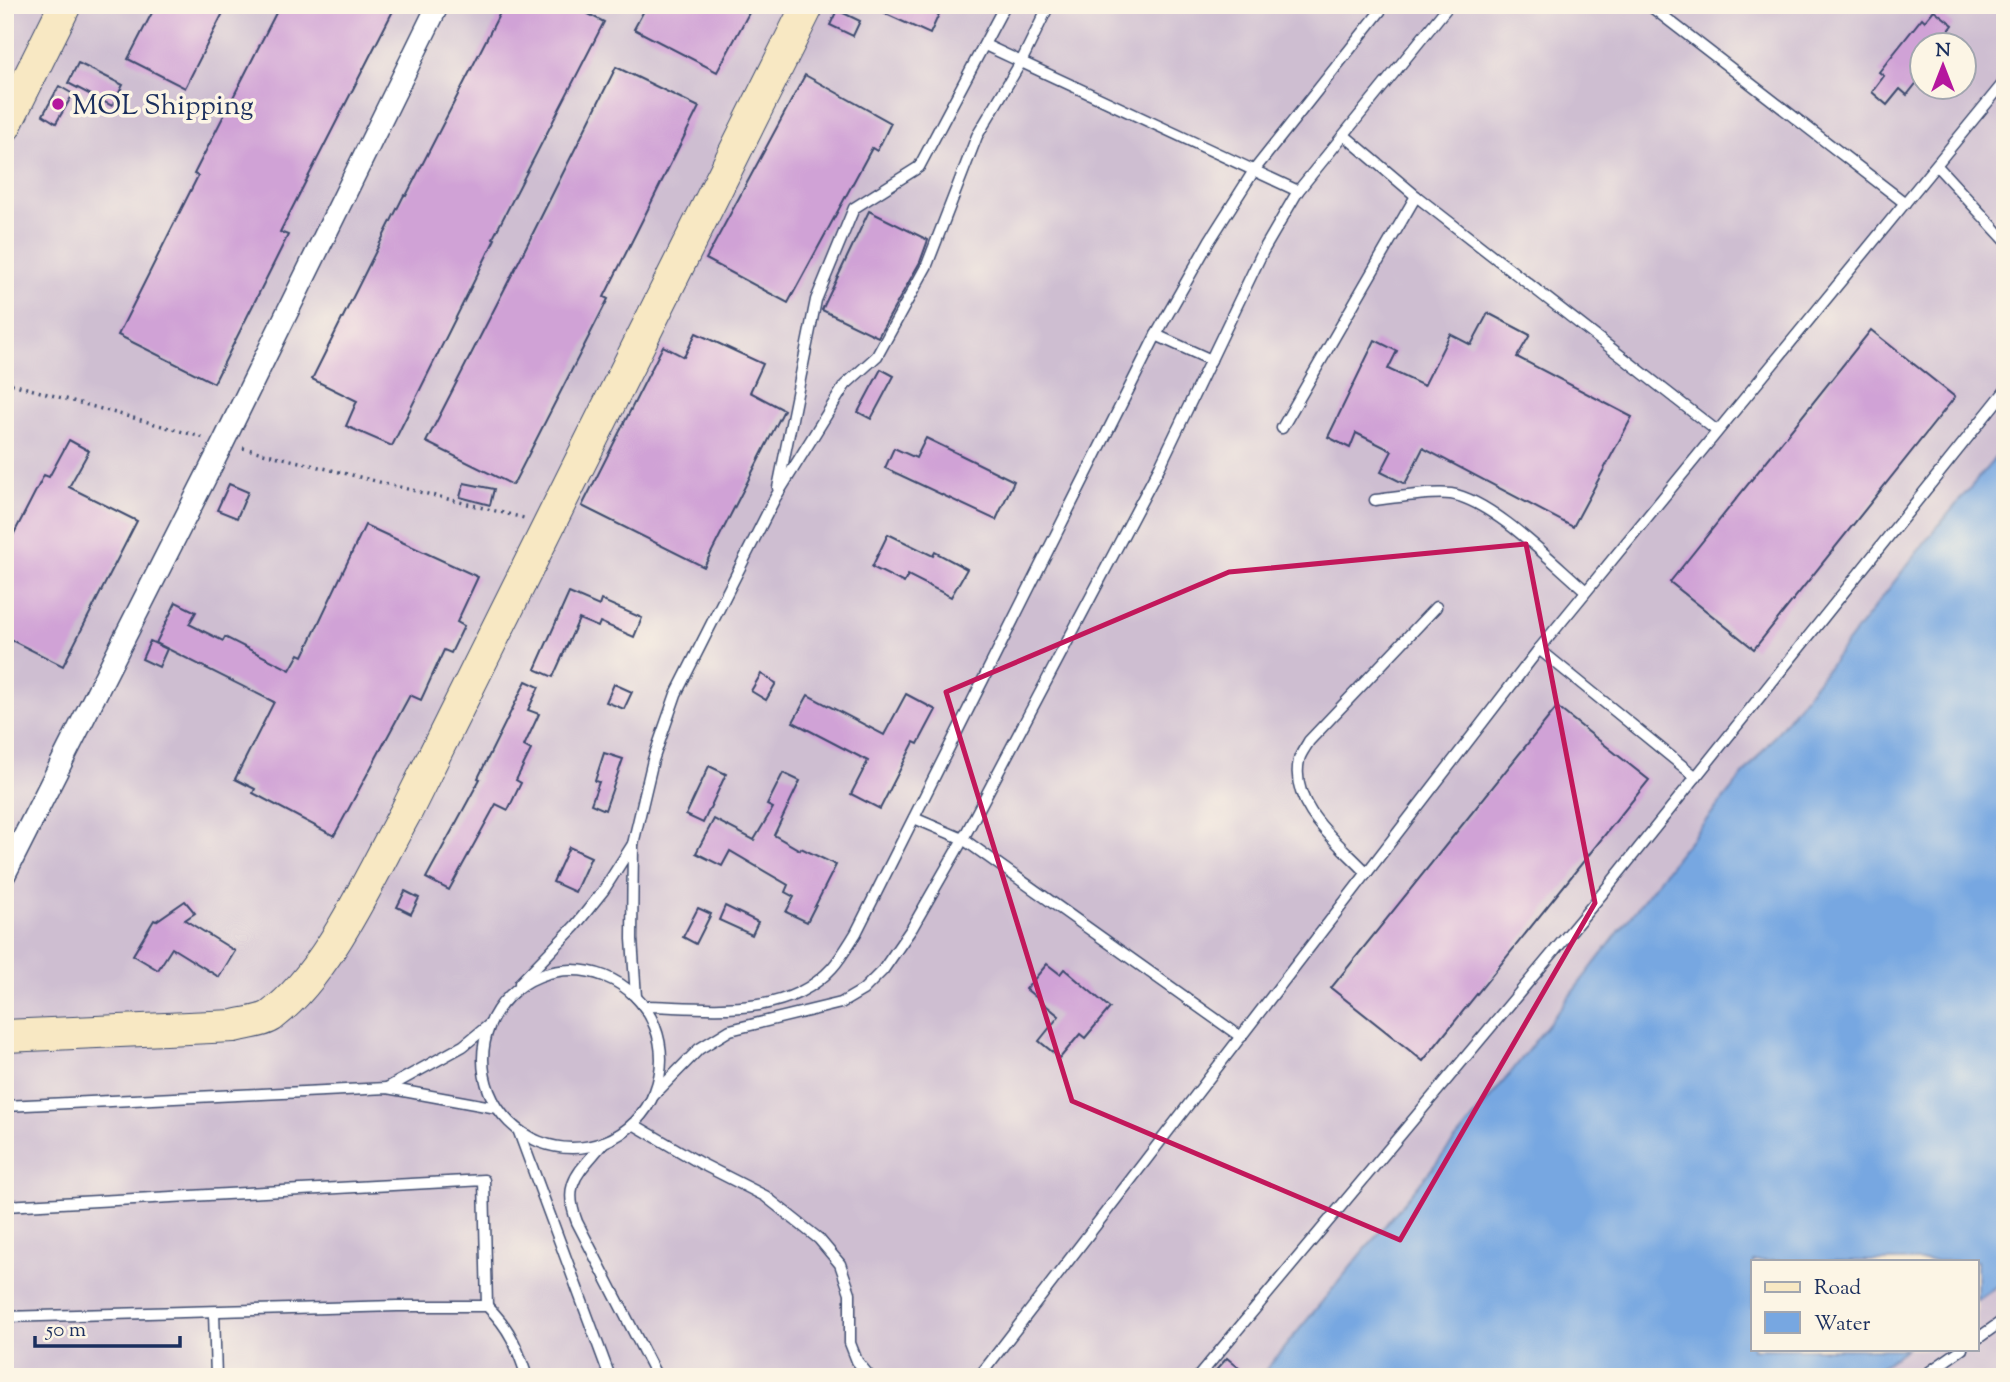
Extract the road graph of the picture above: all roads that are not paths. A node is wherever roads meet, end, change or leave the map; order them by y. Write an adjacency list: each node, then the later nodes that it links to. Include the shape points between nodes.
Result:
1 (65, 5): 12 (main road)
2 (438, 5): 35 (street)
3 (808, 5): 39 (main road, via 407,810 341,929 300,988 268,1018 234,1026)
4 (1005, 5): 9 (lane)
5 (1049, 5): 10 (lane)
6 (1385, 5): 15 (lane)
7 (1449, 5): 13 (lane)
8 (1649, 5): 18 (lane)
9 (985, 45): 10 (lane); 25 (lane, via 919,167 854,208 816,300)
10 (1021, 62): 15 (lane); 25 (lane, via 978,136 927,265 877,356 845,385)
11 (2005, 81): 14 (lane)
12 (5, 126)
13 (1344, 135): 16 (lane); 17 (lane)
14 (1937, 166): 18 (lane); 19 (lane)
15 (1255, 169): 16 (lane); 20 (lane)
16 (1298, 191): 21 (lane, via 1263,251)
17 (1416, 196): 23 (lane); 24 (lane)
18 (1905, 203): 24 (lane)
19 (2005, 240)
20 (1156, 335): 21 (lane); 31 (lane)
21 (1211, 360): 32 (lane)
22 (2005, 391): 30 (lane)
23 (1282, 428)
24 (1717, 431): 27 (lane)
25 (775, 498): 33 (lane, via 676,694 653,760)
26 (1375, 500): 27 (lane, via 1447,493 1468,498 1493,512)
27 (1586, 591): 29 (lane)
28 (1436, 607): 34 (lane, via 1309,741 1299,760 1300,788 1310,811)
29 (1539, 649): 30 (lane); 34 (lane)
30 (1696, 778): 61 (lane)
31 (914, 818): 32 (lane); 37 (lane, via 856,933 832,968 814,984 775,1003 750,1007)
32 (963, 839): 40 (lane); 42 (lane, via 912,928 883,971 863,990 841,1003 730,1030 699,1049)
33 (633, 845): 36 (lane, via 575,926); 37 (lane, via 632,939)
34 (1367, 873): 40 (lane)
35 (5, 874)
36 (510, 994): 37 (lane, via 533,979 574,970 614,981); 38 (lane)
37 (640, 1001): 42 (lane, via 655,1027 661,1050)
38 (489, 1025): 41 (lane, via 463,1046); 44 (lane, via 484,1077)
39 (5, 1036)
40 (1241, 1037): 60 (lane)
41 (387, 1088): 43 (lane); 44 (lane)
42 (653, 1096): 45 (lane)
43 (5, 1106)
44 (497, 1108): 46 (lane)
45 (633, 1124): 47 (lane); 59 (lane, via 765,1196 820,1239 840,1264 850,1293 850,1343)
46 (519, 1132): 47 (lane, via 554,1147 580,1148); 57 (lane)
47 (604, 1142): 58 (lane, via 577,1176 570,1199 577,1222)
48 (5, 1206): 49 (lane, via 484,1180)
49 (487, 1306): 50 (lane); 56 (lane, via 514,1340)
50 (215, 1312): 51 (lane); 55 (lane)
51 (5, 1317)
52 (2005, 1320): 53 (lane)
53 (1979, 1338)
54 (1961, 1350): 62 (lane)
55 (216, 1377)
56 (527, 1377)
57 (610, 1377)
58 (657, 1377)
59 (870, 1377)
60 (979, 1377)
61 (1198, 1377)
62 (1922, 1377)

